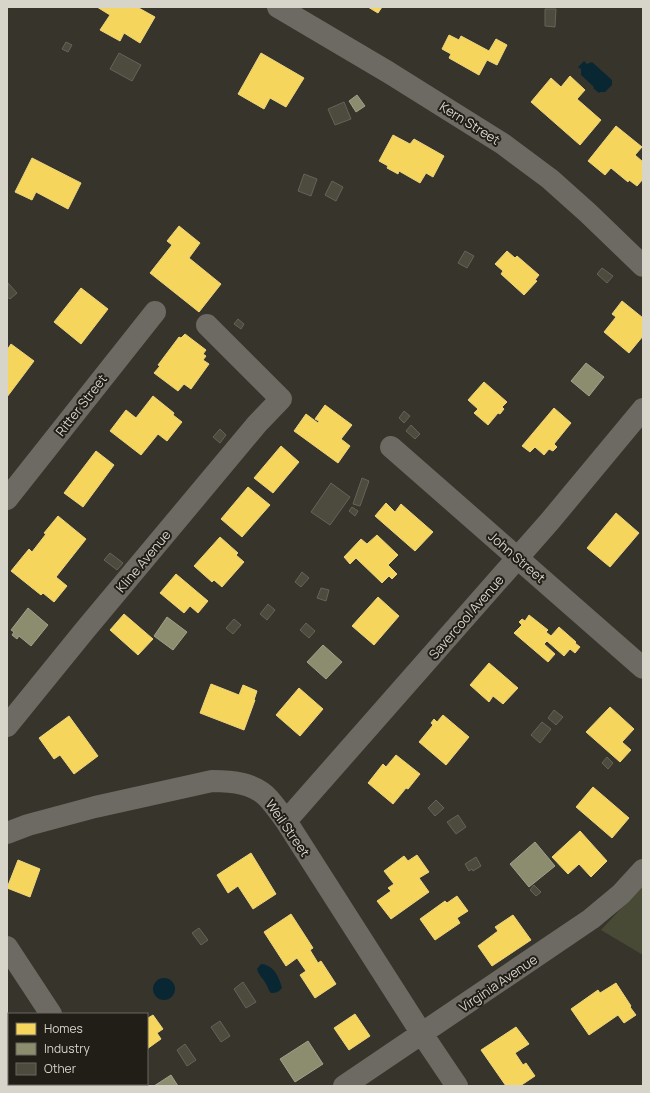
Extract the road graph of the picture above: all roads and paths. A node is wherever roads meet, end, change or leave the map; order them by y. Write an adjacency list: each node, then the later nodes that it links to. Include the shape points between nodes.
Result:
1 (278, 7): 2 (street, Kern Street, via 503,144 550,179)
2 (643, 266)
3 (155, 312): 7 (street, Ritter Street)
4 (207, 325): 10 (street, Kline Avenue, via 281,398)
5 (643, 409): 8 (street, Savercool Avenue)
6 (391, 447): 8 (street, John Street)
7 (7, 499)
8 (518, 558): 9 (street, John Street); 11 (street, Savercool Avenue)
9 (643, 668)
10 (7, 726)
11 (286, 821): 12 (street, Weil Street, via 269,798 258,790 230,781 212,781 95,807); 16 (street, Weil Street)
12 (7, 833)
13 (643, 870): 16 (street, Virginia Avenue, via 621,894 591,919)
14 (7, 947): 15 (street)
15 (50, 1013)
16 (422, 1034): 17 (street, Virginia Avenue); 18 (street, Weil Street)
17 (344, 1086)
18 (457, 1086)

